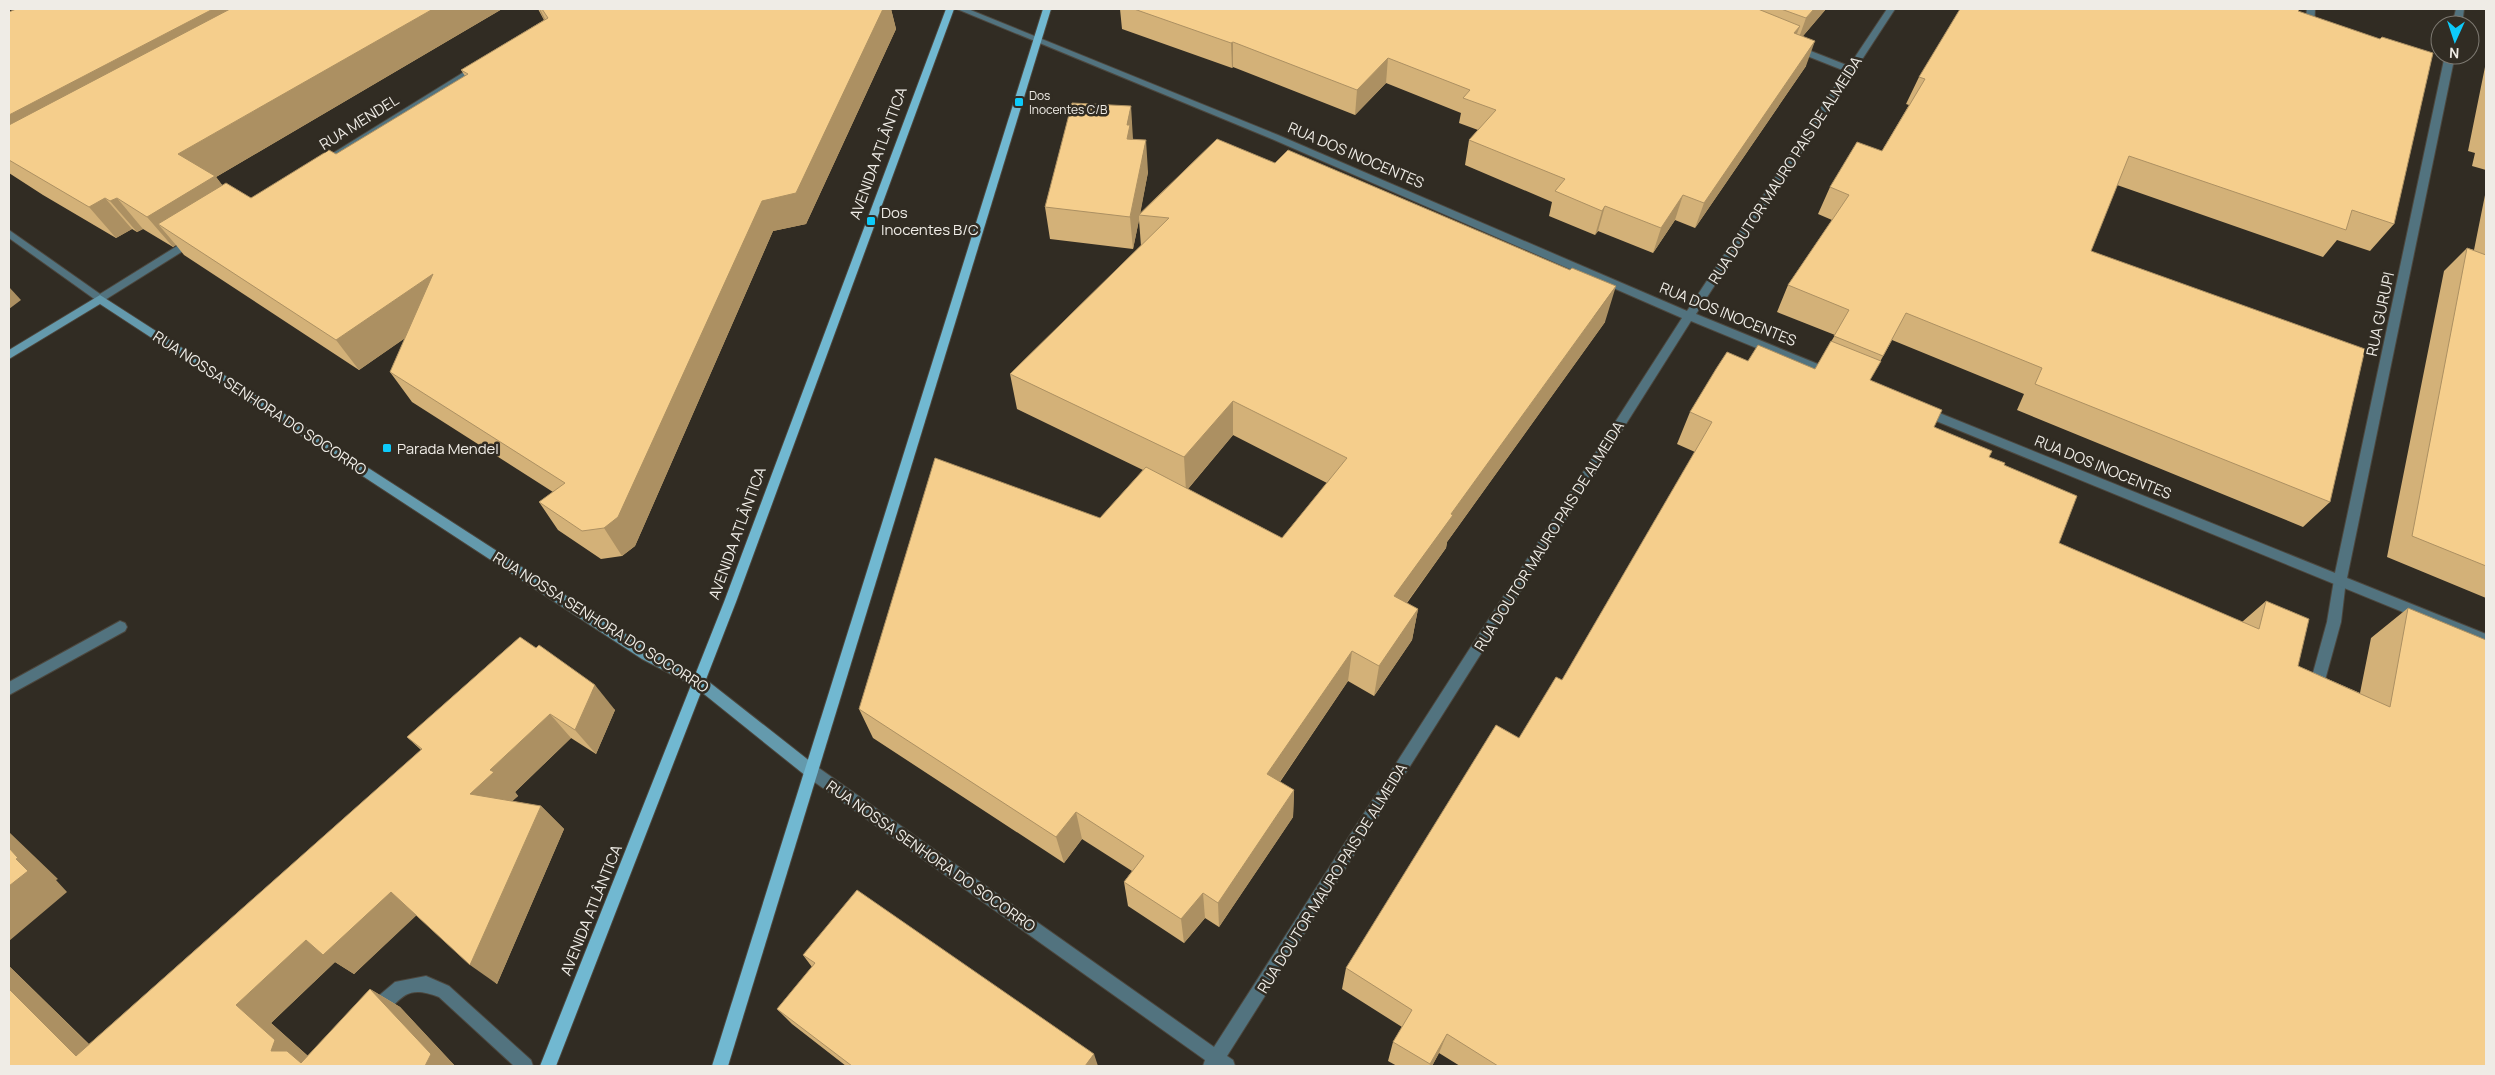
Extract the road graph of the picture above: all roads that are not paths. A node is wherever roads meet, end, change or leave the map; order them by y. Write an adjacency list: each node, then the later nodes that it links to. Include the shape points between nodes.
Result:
1 (950, 9): 23 (main road, AVENIDA ATLÂNTICA)
2 (961, 9): 7 (street, RUA DOS INOCENTES)
3 (1047, 9): 7 (main road)
4 (1891, 9): 11 (street, RUA DOUTOR MAURO PAIS DE ALMEIDA)
5 (2311, 9): 6 (street)
6 (2308, 37)
7 (1038, 40): 16 (street, RUA DOS INOCENTES, via 1275,137); 26 (main road)
8 (1788, 45): 11 (street)
9 (487, 61): 12 (street, RUA MENDEL)
10 (2448, 65): 20 (street, RUA GURUPI)
11 (1851, 70): 16 (street, RUA DOUTOR MAURO PAIS DE ALMEIDA)
12 (310, 169)
13 (9, 234): 15 (street, RUA NOSSA SENHORA DO SOCORRO)
14 (201, 237): 15 (street)
15 (100, 299): 17 (main road); 23 (main road, RUA NOSSA SENHORA DO SOCORRO, via 647,655)
16 (1689, 316): 18 (street, RUA DOS INOCENTES); 28 (street, RUA DOUTOR MAURO PAIS DE ALMEIDA)
17 (9, 355)
18 (1842, 378)
19 (1915, 408): 20 (street, RUA DOS INOCENTES)
20 (2340, 580): 22 (street, RUA DOS INOCENTES); 25 (street, RUA GURUPI, via 2334,622)
21 (120, 627): 24 (street)
22 (2486, 640)
23 (699, 682): 26 (main road, RUA NOSSA SENHORA DO SOCORRO); 30 (main road, AVENIDA ATLÂNTICA)
24 (9, 689)
25 (2314, 693)
26 (811, 772): 28 (street, RUA NOSSA SENHORA DO SOCORRO); 31 (main road)
27 (365, 1020): 29 (street, via 400,987 426,984 444,991)
28 (1218, 1064)
29 (525, 1066)
30 (548, 1066)
31 (720, 1066)

